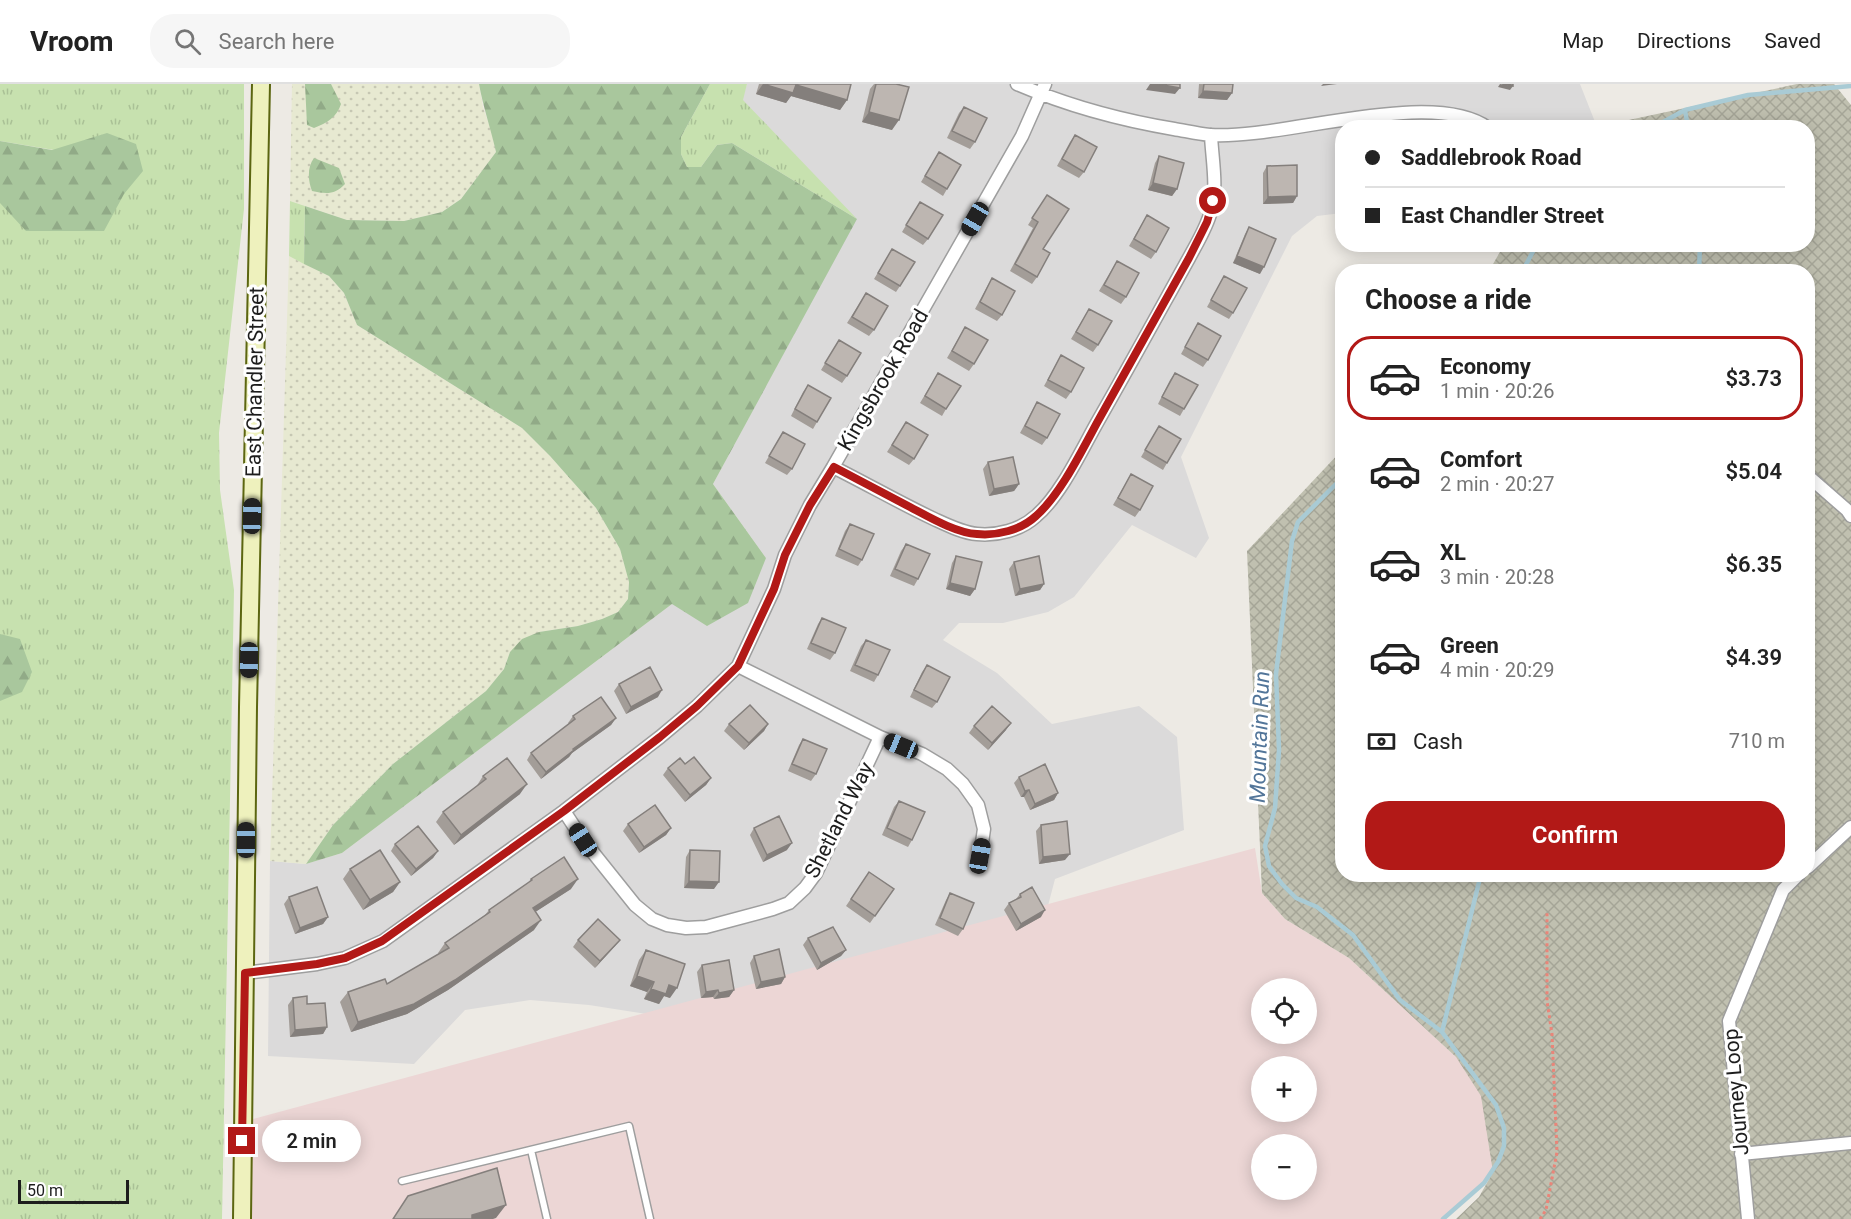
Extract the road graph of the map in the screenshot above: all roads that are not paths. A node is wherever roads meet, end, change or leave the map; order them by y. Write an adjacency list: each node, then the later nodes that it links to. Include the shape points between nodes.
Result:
1 (261, 84): 18 (street, East Chandler Street)
2 (1017, 84): 3 (street)
3 (1043, 89): 7 (street, via 1119,119); 8 (street, Kingsbrook Road, via 1022,136)
4 (1345, 120): 5 (street, via 1396,113 1455,115)
5 (1476, 120)
6 (1335, 121): 7 (street)
7 (1211, 135): 8 (street, via 1213,201 1207,222 1070,470 1035,518 1010,530 974,534 949,526)
8 (834, 467): 11 (street, Kingsbrook Road, via 785,555 774,589)
9 (1815, 482): 10 (street)
10 (1851, 516)
11 (738, 666): 12 (street); 13 (street, Kingsbrook Road, via 660,737)
12 (880, 737): 13 (street, Shetland Way, via 816,873 805,888 789,903 706,927 667,925 634,905); 15 (street, via 930,759 963,784 978,805 984,829)
13 (564, 811): 18 (street, Kingsbrook Road, via 382,941 345,958)
14 (1851, 827): 16 (street)
15 (980, 856)
16 (1815, 860)
17 (1791, 882): 21 (street, Journey Loop, via 1783,890 1729,1021)
18 (245, 973): 23 (street, East Chandler Street)
19 (1851, 1143): 21 (street)
20 (531, 1150): 22 (lane); 24 (lane); 25 (lane, via 629,1126)
21 (1741, 1154): 26 (street, Journey Loop)
22 (402, 1181)
23 (242, 1219)
24 (547, 1219)
25 (650, 1219)
26 (1748, 1219)

